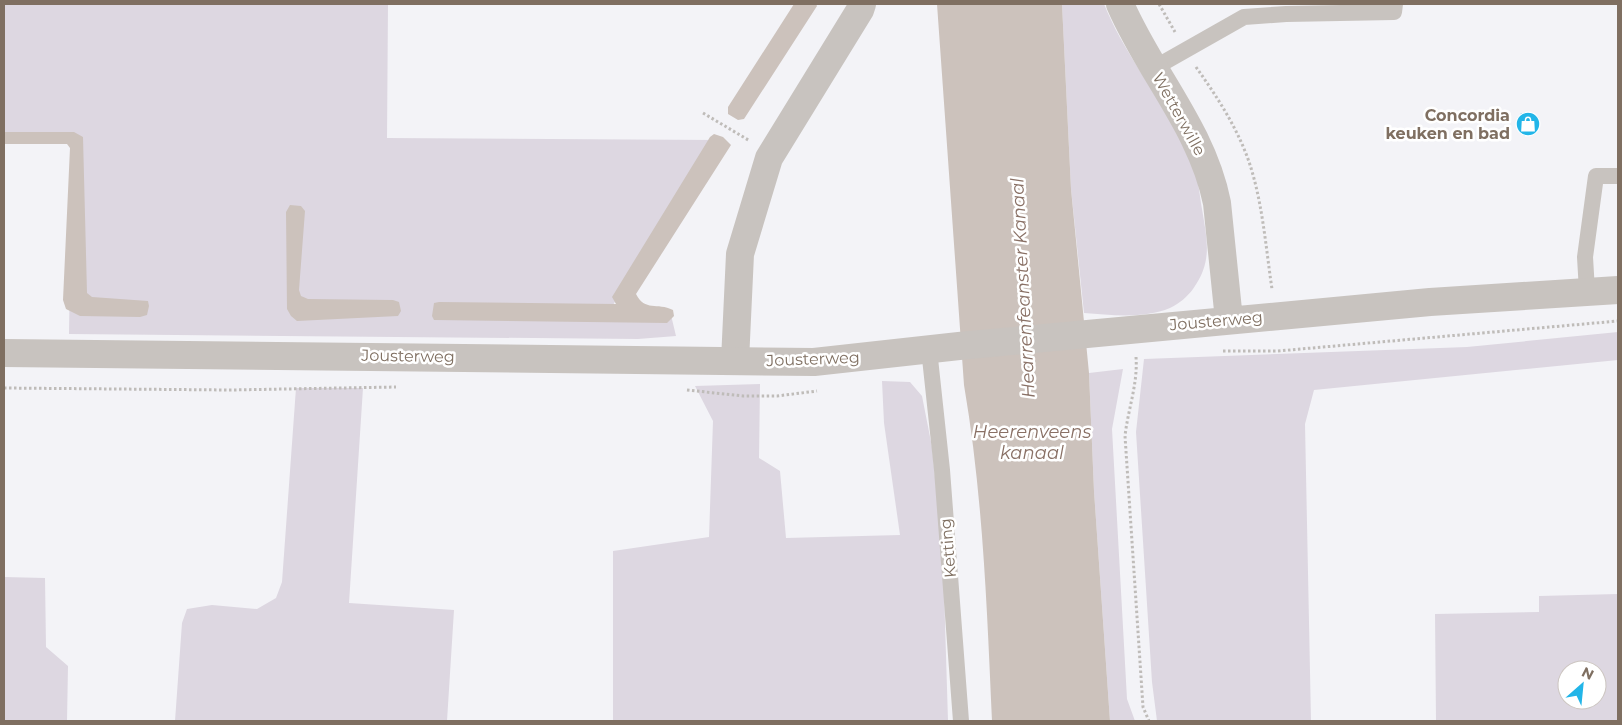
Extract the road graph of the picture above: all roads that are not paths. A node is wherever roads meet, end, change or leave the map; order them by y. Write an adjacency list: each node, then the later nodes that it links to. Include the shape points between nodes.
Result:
1 (862, 4): 11 (street, via 769,158 740,254)
2 (1120, 4): 4 (street, Wetterwille)
3 (1395, 4): 4 (lane, via 1394,12 1244,17)
4 (1154, 68): 8 (street, Wetterwille, via 1191,129 1214,188)
5 (1618, 176): 7 (lane, via 1596,176 1585,257)
6 (1618, 290): 7 (street, Jousterweg)
7 (1587, 291): 8 (street, Jousterweg)
8 (1229, 320): 9 (street, Jousterweg)
9 (929, 349): 11 (street, Jousterweg, via 814,362); 12 (lane, Ketting)
10 (4, 353): 11 (street, Jousterweg)
11 (735, 361)
12 (961, 721)

